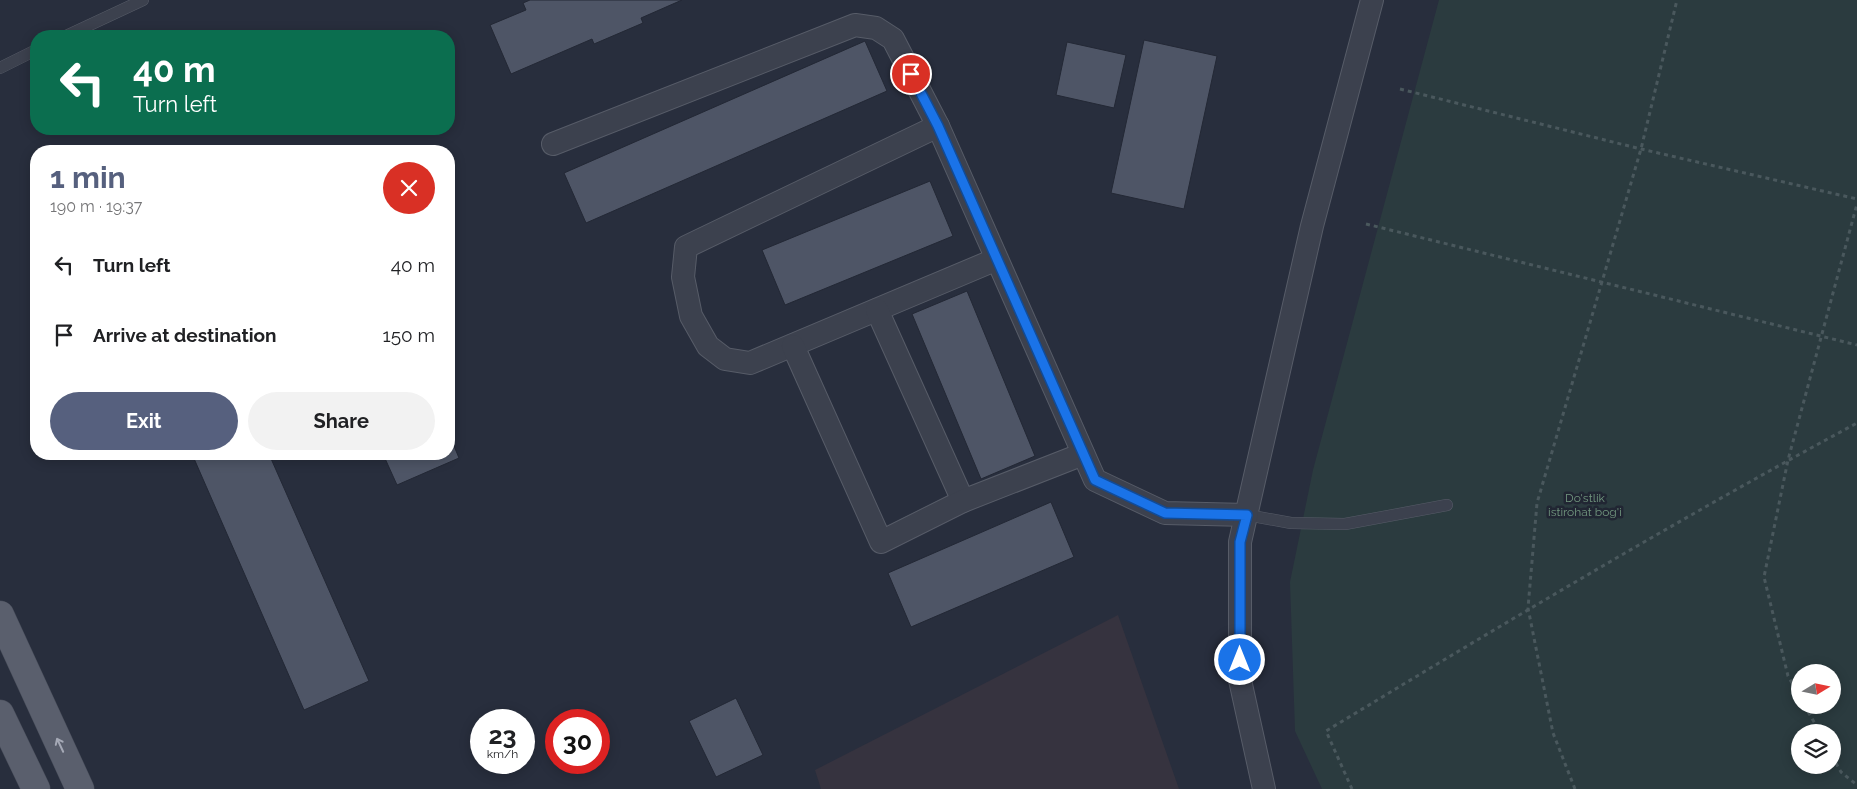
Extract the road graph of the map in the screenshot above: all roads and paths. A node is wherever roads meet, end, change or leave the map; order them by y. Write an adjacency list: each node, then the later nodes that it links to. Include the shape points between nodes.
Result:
1 (143, 0): 4 (lane)
2 (1372, 0): 25 (street, via 1312,226)
3 (1677, 0): 10 (path)
4 (79, 30)
5 (30, 53): 6 (lane)
6 (0, 68)
7 (1400, 89): 10 (path)
8 (938, 126): 9 (street, via 893,39 876,28 856,25); 14 (street); 19 (street, via 686,247 683,277 691,316 708,346 726,359 750,363)
9 (553, 144)
10 (1641, 149): 11 (path); 15 (path)
11 (1857, 199)
12 (1857, 204): 17 (path)
13 (1366, 224): 15 (path)
14 (997, 259): 16 (street); 21 (street)
15 (1603, 281): 17 (path); 26 (path, via 1538,503)
16 (877, 310): 19 (street); 23 (street)
17 (1821, 337): 18 (path); 22 (path)
18 (1857, 345)
19 (793, 346): 23 (street, via 881,542)
20 (1857, 423): 22 (path)
21 (1083, 454): 23 (street); 25 (street, via 1095,480 1165,513)
22 (1788, 460): 26 (path); 28 (path, via 1764,577)
23 (963, 501)
24 (1447, 505): 25 (lane, via 1345,524 1291,523)
25 (1247, 515): 34 (street, via 1240,542 1240,680)
26 (1528, 608): 35 (path, via 1326,731); 36 (path, via 1552,733)
27 (0, 615): 33 (main road, one-way to 27)
28 (1791, 681)
29 (0, 714): 32 (main road)
30 (1841, 770): 31 (path)
31 (1857, 785)
32 (36, 789)
33 (80, 789)
34 (1264, 789)
35 (1352, 789)
36 (1575, 789)

